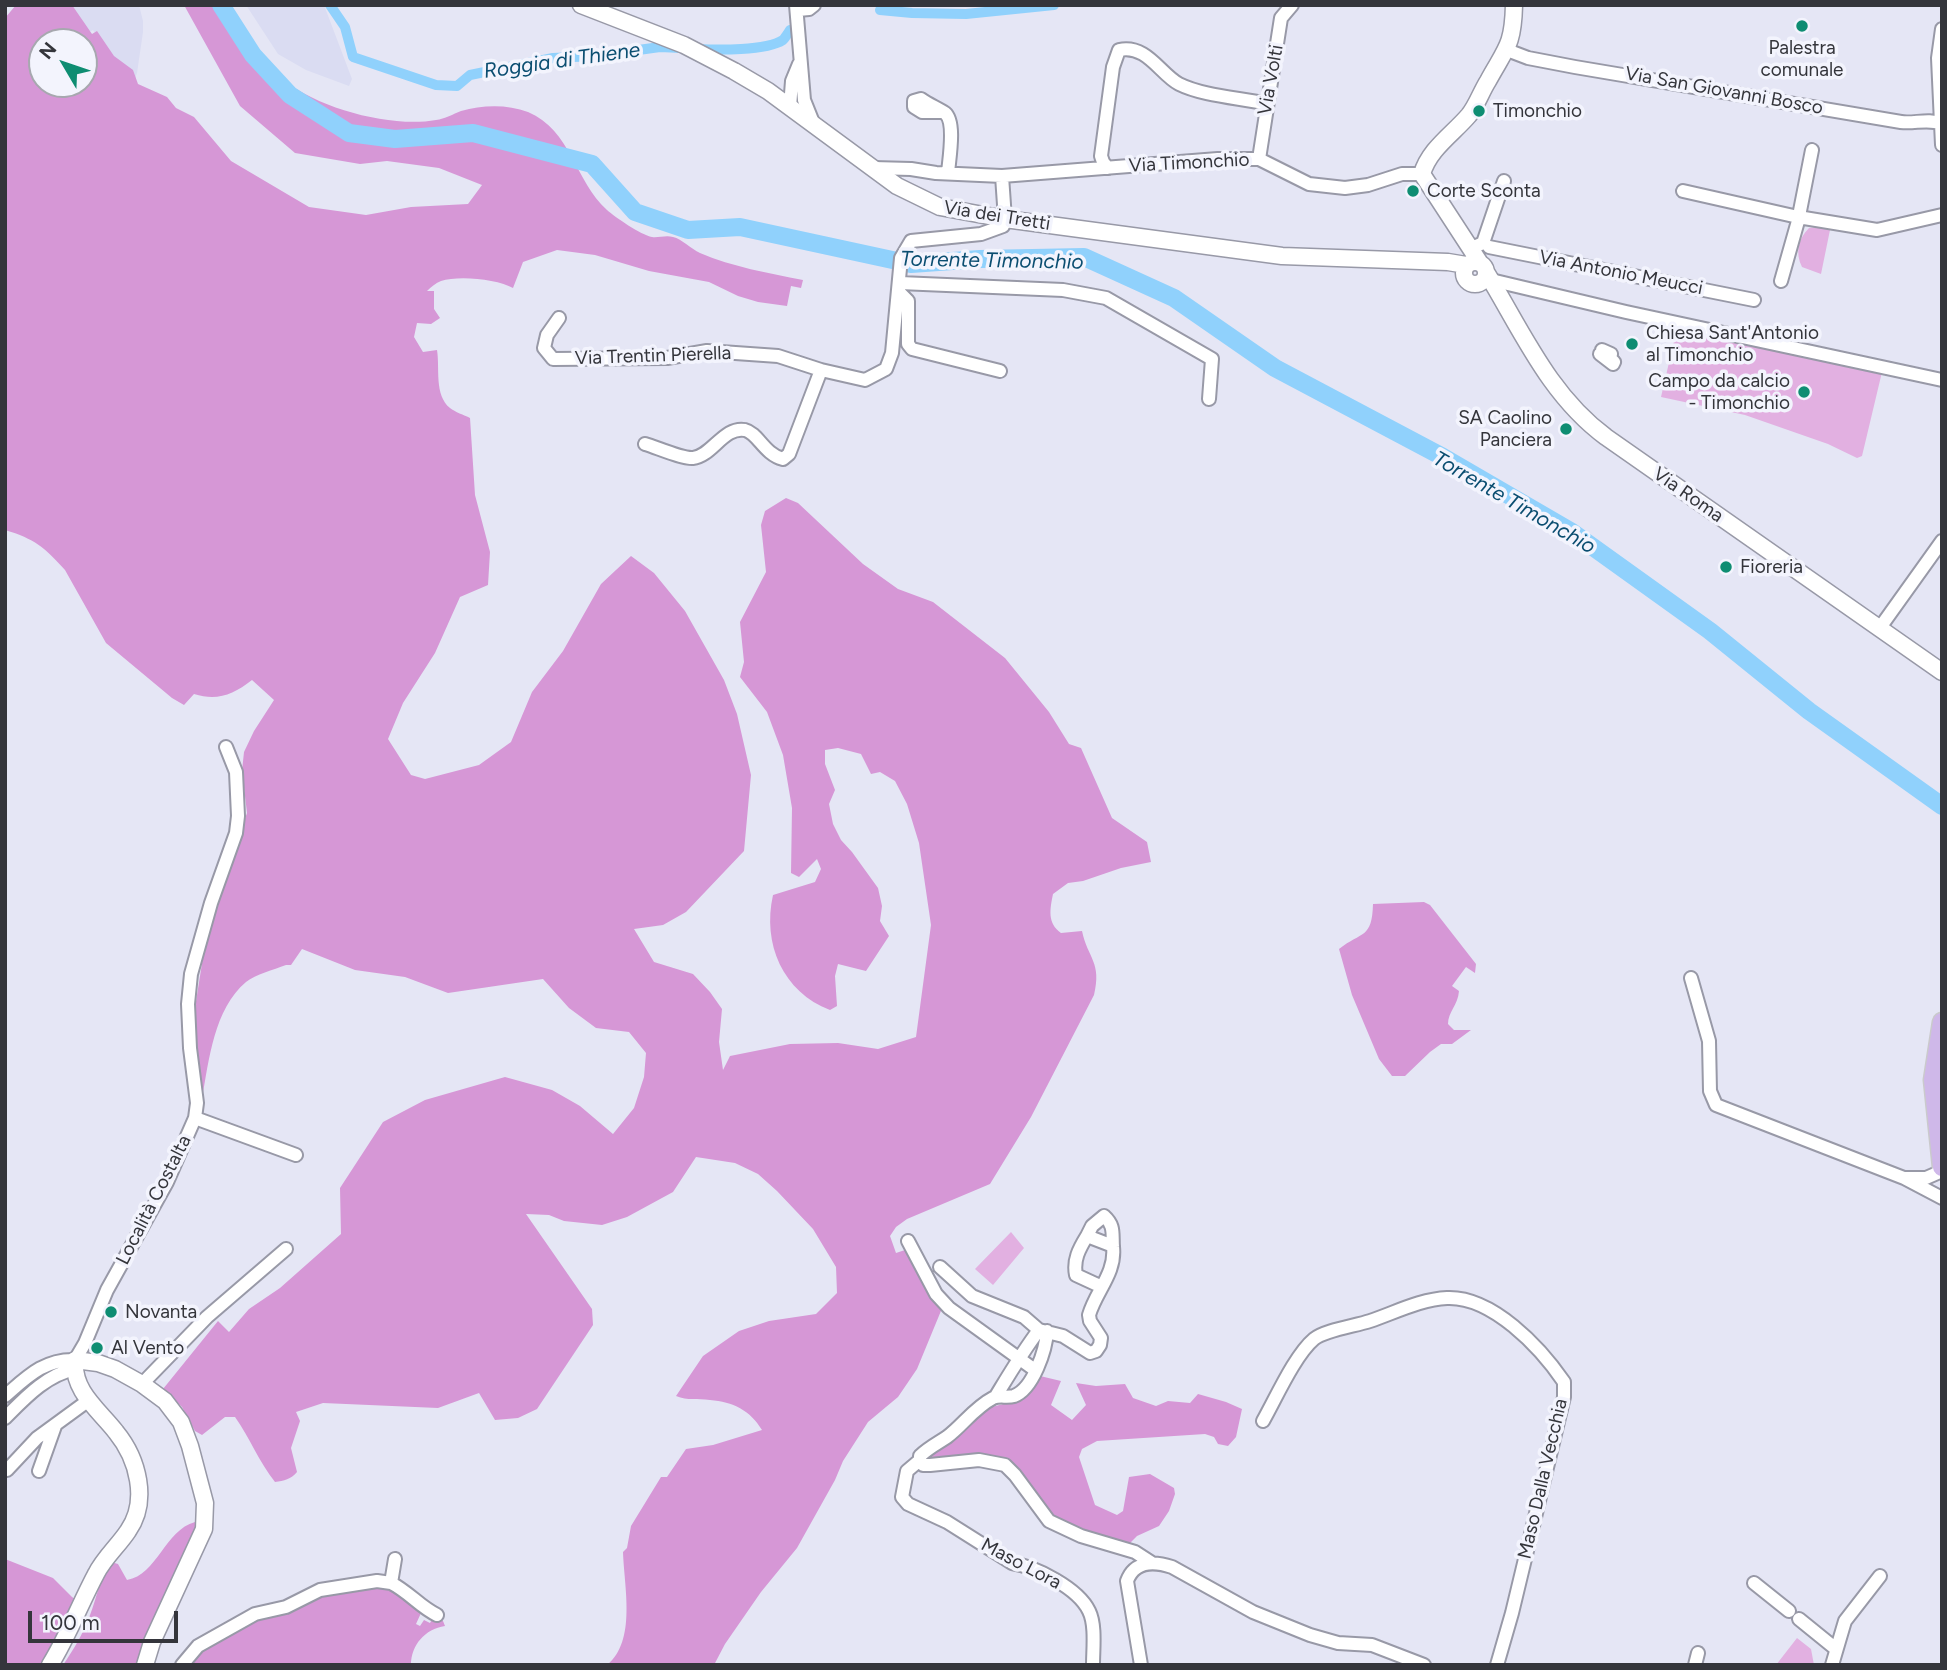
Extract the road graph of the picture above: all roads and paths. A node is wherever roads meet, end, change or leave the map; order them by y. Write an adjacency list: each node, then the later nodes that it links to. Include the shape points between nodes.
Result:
1 (581, 5): 9 (street, Via dei Tretti, via 692,49)
2 (814, 5): 5 (street)
3 (1293, 5): 10 (street, Via Volti, via 1281,18)
4 (1514, 5): 7 (street)
5 (797, 8): 8 (street)
6 (1942, 29): 13 (street, via 1938,58)
7 (1507, 50): 13 (street, Via San Giovanni Bosco, via 1575,67 1901,122); 21 (street, via 1470,114 1435,150)
8 (797, 78): 9 (street); 11 (street, via 799,94); 14 (street)
9 (768, 91): 11 (street, Via dei Tretti)
10 (1267, 104): 17 (street, Via Volti); 18 (street, via 1180,84 1153,59 1122,49 1113,67 1101,156)
11 (790, 107): 14 (street, Via dei Tretti)
12 (942, 112): 20 (street, via 951,128)
13 (1941, 123): 15 (street)
14 (814, 125): 19 (street, Via dei Tretti)
15 (1942, 145)
16 (1812, 150): 26 (street)
17 (1259, 159): 18 (street, Via Timonchio); 21 (street, Via Timonchio, via 1309,184 1345,188 1402,174)
18 (1108, 168): 22 (street, Via Timonchio)
19 (873, 169): 20 (street, Via Timonchio); 27 (street, Via dei Tretti, via 940,207)
20 (948, 173): 22 (street, Via Timonchio)
21 (1422, 174): 29 (street, Via Roma)
22 (1002, 176): 27 (street)
23 (1504, 181): 28 (street)
24 (1683, 191): 26 (street)
25 (1942, 215): 26 (street, via 1877,230)
26 (1798, 217): 32 (street)
27 (1005, 219): 31 (street, Via dei Tretti, via 1282,256 1425,262); 33 (street, Via Trentin Pierella, via 1003,226 981,234 911,242 901,258)
28 (1489, 224): 29 (street, via 1478,247); 30 (street)
29 (1465, 242): 31 (street, Via Roma)
30 (1489, 247): 31 (street); 36 (street, Via Antonio Meucci)
31 (1477, 272): 34 (street); 35 (street, Via Roma); 38 (street, Via Roma)
32 (1781, 281)
33 (900, 283): 39 (street, Via Trentin Pierella, via 886,369 866,380); 40 (street, Via Trentin Pierella, via 908,301 908,344 912,349); 42 (street, via 1063,290 1106,299 1212,359)
34 (1524, 289): 35 (street); 41 (street)
35 (1501, 296): 38 (street, Via Roma)
36 (1754, 300)
37 (559, 318): 39 (street, Via Trentin Pierella, via 544,342 553,359 667,358 707,351 778,356)
38 (1522, 335): 45 (street, Via Roma, via 1560,394 1594,429)
39 (821, 369): 43 (street, via 789,454 783,459 766,451 745,430 734,430 692,458)
40 (1000, 370)
41 (1942, 380)
42 (1209, 399)
43 (645, 444)
44 (1942, 541): 45 (street)
45 (1879, 629): 46 (street, Via Roma)
46 (1942, 672)
47 (221, 747): 50 (street, Località Costalta, via 234,766 239,816 191,974 188,1004)
48 (1691, 978): 53 (street, via 1709,1041 1710,1091 1716,1105)
49 (1942, 1022): 52 (main road, via 1933,1080)
50 (195, 1118): 51 (street); 63 (street, Località Costalta, via 167,1182 107,1290)
51 (296, 1156)
52 (1942, 1169): 53 (street, via 1926,1178)
53 (1904, 1178): 54 (street)
54 (1942, 1198)
55 (1087, 1236): 57 (street); 57 (street, via 1104,1216 1114,1233); 60 (street, via 1078,1250 1075,1273)
56 (908, 1241): 62 (street, via 941,1300)
57 (1113, 1247): 60 (street, via 1113,1264)
58 (286, 1249): 65 (street, via 224,1301)
59 (940, 1267): 61 (street, via 972,1296 1024,1317)
60 (1102, 1287): 61 (street, via 1089,1315 1101,1338 1096,1351 1090,1353)
61 (1043, 1330): 62 (street); 64 (street, via 1046,1340)
62 (1018, 1358): 64 (street); 67 (street)
63 (75, 1364): 65 (street, via 98,1363); 66 (street, via 54,1362 38,1367); 68 (street, via 76,1380); 69 (street, via 42,1384)
64 (1035, 1370): 67 (street, via 1025,1389 1013,1396)
65 (142, 1384): 83 (street, via 165,1401 181,1422 205,1503 204,1529)
66 (5, 1396)
67 (996, 1396): 72 (street, via 924,1451)
68 (89, 1401): 71 (street); 82 (street, via 128,1451 137,1476 139,1503 129,1529 96,1573)
69 (5, 1418)
70 (1263, 1421): 88 (street, Maso Dalla Vecchia, via 1316,1337 1426,1301 1446,1298 1483,1305 1536,1349 1564,1382 1564,1397)
71 (55, 1426): 73 (street); 74 (street)
72 (920, 1460): 76 (street, via 923,1465 979,1460 1004,1465 1049,1521 1135,1552); 85 (street, Maso Lora, via 907,1471 902,1497 1012,1563 1056,1580 1078,1597 1089,1611)
73 (7, 1470)
74 (40, 1471)
75 (395, 1559): 78 (street)
76 (1152, 1563): 86 (street, via 1138,1566 1127,1581); 87 (street, via 1172,1567 1253,1612 1310,1635 1338,1643 1372,1644)
77 (1880, 1576): 81 (street, via 1845,1621)
78 (391, 1583): 80 (street); 84 (street, via 320,1590 286,1607 255,1614 198,1646)
79 (1754, 1583): 81 (street)
80 (438, 1615)
81 (1836, 1649): 89 (street)
82 (50, 1665)
83 (145, 1665)
84 (182, 1665)
85 (1093, 1665)
86 (1141, 1665)
87 (1424, 1665)
88 (1497, 1665)
89 (1832, 1665)

